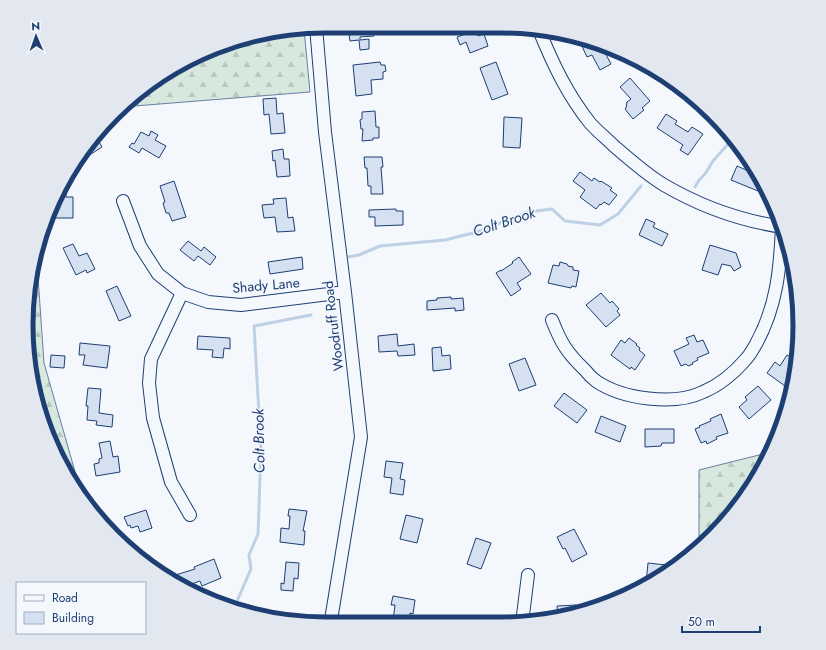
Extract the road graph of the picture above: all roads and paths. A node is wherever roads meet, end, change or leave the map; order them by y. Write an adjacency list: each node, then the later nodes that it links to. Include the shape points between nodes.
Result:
1 (317, 33): 6 (street, Woodruff Road, via 325,132)
2 (541, 36): 4 (street, via 572,98 591,124 626,157 663,185 705,206)
3 (123, 201): 7 (street, Shady Lane, via 140,246 158,274)
4 (776, 226)
5 (781, 243): 8 (street, via 776,293 765,328 747,358 723,381 702,393 676,399 647,399 620,393 595,380 572,358)
6 (345, 292): 7 (street, Shady Lane, via 241,305 208,302); 12 (street, Woodruff Road, via 361,436)
7 (182, 293): 9 (street, via 151,360 149,383 153,418 171,482)
8 (552, 320)
9 (190, 515)
10 (528, 575): 11 (street)
11 (523, 616)
12 (331, 617)

